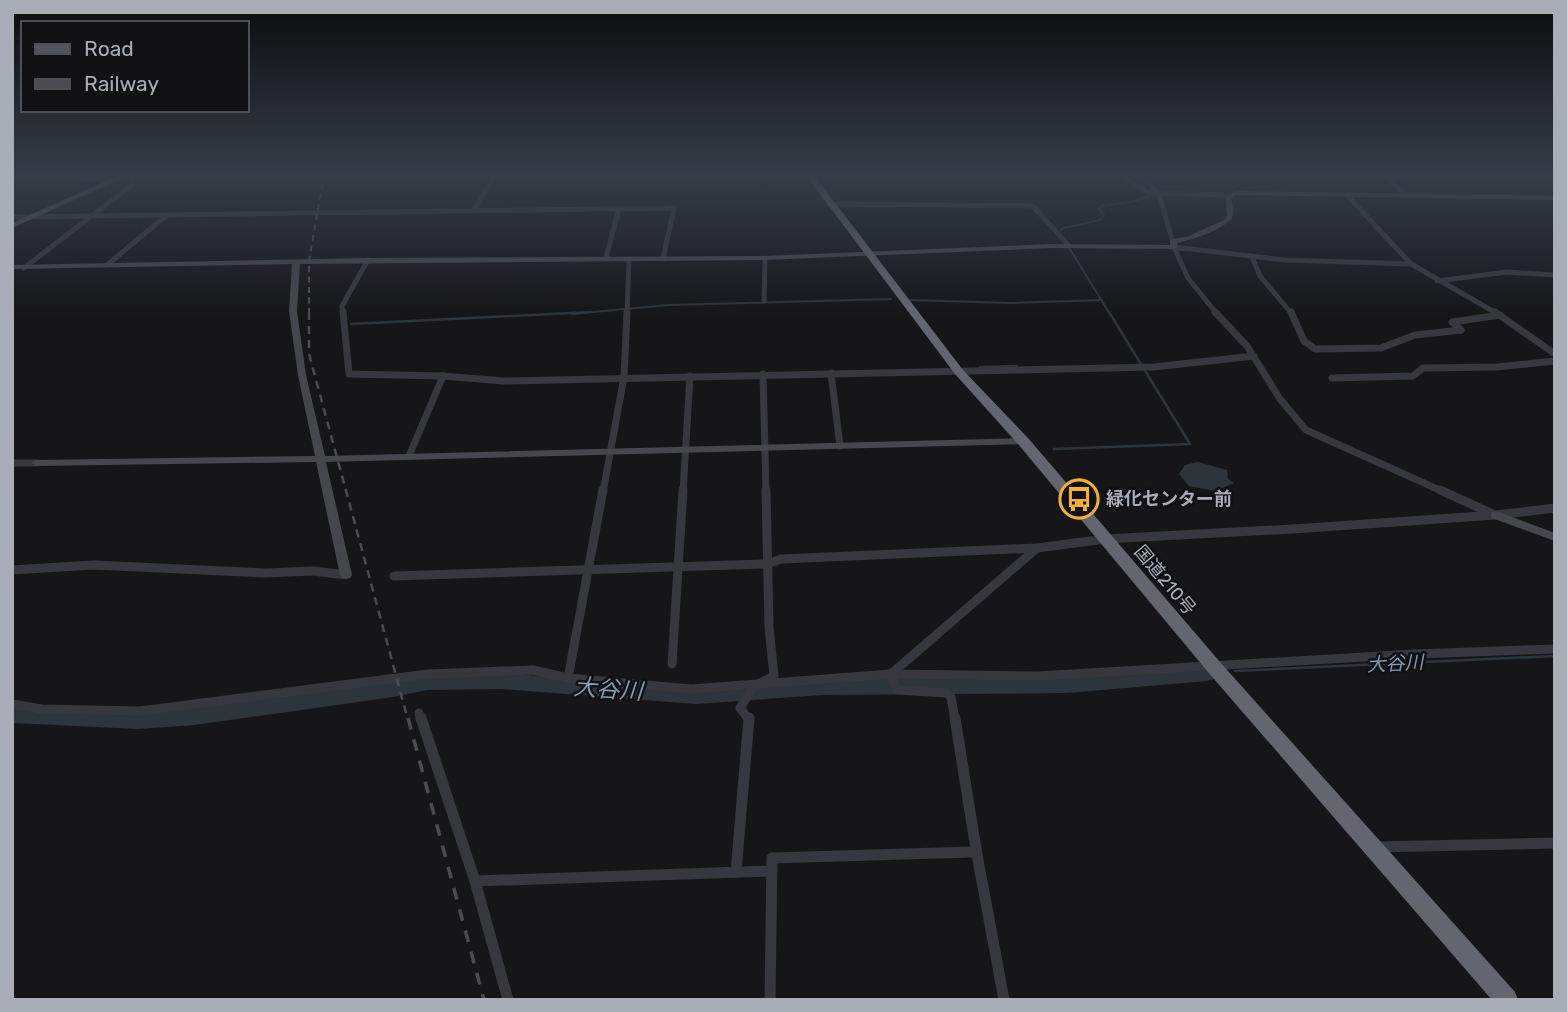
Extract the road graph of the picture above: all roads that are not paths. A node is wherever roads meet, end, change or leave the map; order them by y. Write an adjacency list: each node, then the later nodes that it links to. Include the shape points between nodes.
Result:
1 (85, 221): 23 (street)
2 (160, 221): 21 (street)
3 (616, 221): 14 (street)
4 (671, 221): 15 (street)
5 (842, 221): 12 (highway, 国道210号)
6 (1045, 221): 11 (street)
7 (1167, 221): 10 (street)
8 (1227, 221): 10 (main road)
9 (1371, 221): 20 (street)
10 (1174, 244): 11 (main road); 13 (street); 29 (street, via 1200,296)
11 (1069, 246): 12 (main road)
12 (867, 255): 16 (main road); 31 (highway, 国道210号)
13 (1252, 257): 20 (street); 27 (street, via 1260,276 1290,310 1304,341 1315,349 1381,348 1415,335 1461,330 1451,322)
14 (606, 258): 17 (main road); 18 (main road)
15 (663, 258): 16 (main road); 17 (main road)
16 (765, 258): 26 (street)
17 (629, 259): 36 (street)
18 (368, 260): 19 (main road); 34 (street, via 342,306 349,374)
19 (296, 261): 21 (main road); 44 (main road, via 293,311)
20 (1411, 264): 25 (street)
21 (107, 265): 23 (main road)
22 (12, 267): 23 (main road)
23 (24, 268)
24 (1555, 275): 25 (street, via 1507,272)
25 (1437, 281): 27 (street)
26 (764, 301)
27 (1500, 315): 28 (street)
28 (1555, 354)
29 (1254, 356): 31 (street, via 1154,367); 48 (street, via 1306,430)
30 (1555, 361): 37 (street, via 1423,368 1413,376)
31 (958, 372): 32 (street); 38 (highway, 国道210号)
32 (831, 373): 33 (street); 39 (street)
33 (763, 374): 35 (street); 40 (street)
34 (443, 376): 36 (street, via 504,381); 43 (street)
35 (690, 376): 36 (street); 41 (street)
36 (624, 377): 42 (street)
37 (1332, 378)
38 (1023, 441): 39 (main road); 50 (highway, 国道210号)
39 (840, 446): 40 (main road)
40 (766, 447): 41 (main road); 52 (street)
41 (686, 449): 42 (main road); 53 (street)
42 (612, 451): 43 (main road); 55 (street)
43 (409, 456): 44 (main road)
44 (321, 459): 46 (main road); 56 (main road)
45 (12, 463): 46 (street)
46 (36, 463)
47 (1555, 508): 48 (street)
48 (1496, 515): 49 (main road); 50 (street)
49 (1555, 537)
50 (1105, 539): 51 (street); 60 (highway, 国道210号)
51 (1037, 548): 52 (street, via 781,559); 61 (street)
52 (767, 564): 53 (street); 62 (street)
53 (678, 567): 55 (street); 59 (street)
54 (12, 570): 56 (street, via 94,565)
55 (587, 570): 57 (street); 63 (street)
56 (346, 575)
57 (394, 576)
58 (1555, 649): 60 (street)
59 (672, 664)
60 (1214, 667): 61 (street, via 1038,676); 69 (highway, 国道210号)
61 (891, 674): 64 (street); 70 (street, via 897,690 951,697)
62 (774, 676): 64 (street); 65 (street)
63 (568, 678): 65 (street, via 691,689); 66 (street, via 533,670 428,674 140,711)
64 (801, 680): 65 (street)
65 (754, 687): 72 (street, via 740,708 749,719)
66 (12, 704)
67 (419, 713): 73 (street)
68 (1555, 844): 69 (street)
69 (1373, 846): 77 (highway, 国道210号)
70 (976, 849): 71 (street, via 772,858); 76 (street)
71 (772, 870): 72 (street); 75 (street)
72 (736, 872): 73 (street)
73 (475, 881): 74 (street)
74 (508, 1000)
75 (770, 1000)
76 (1004, 1000)
77 (1507, 1000)

